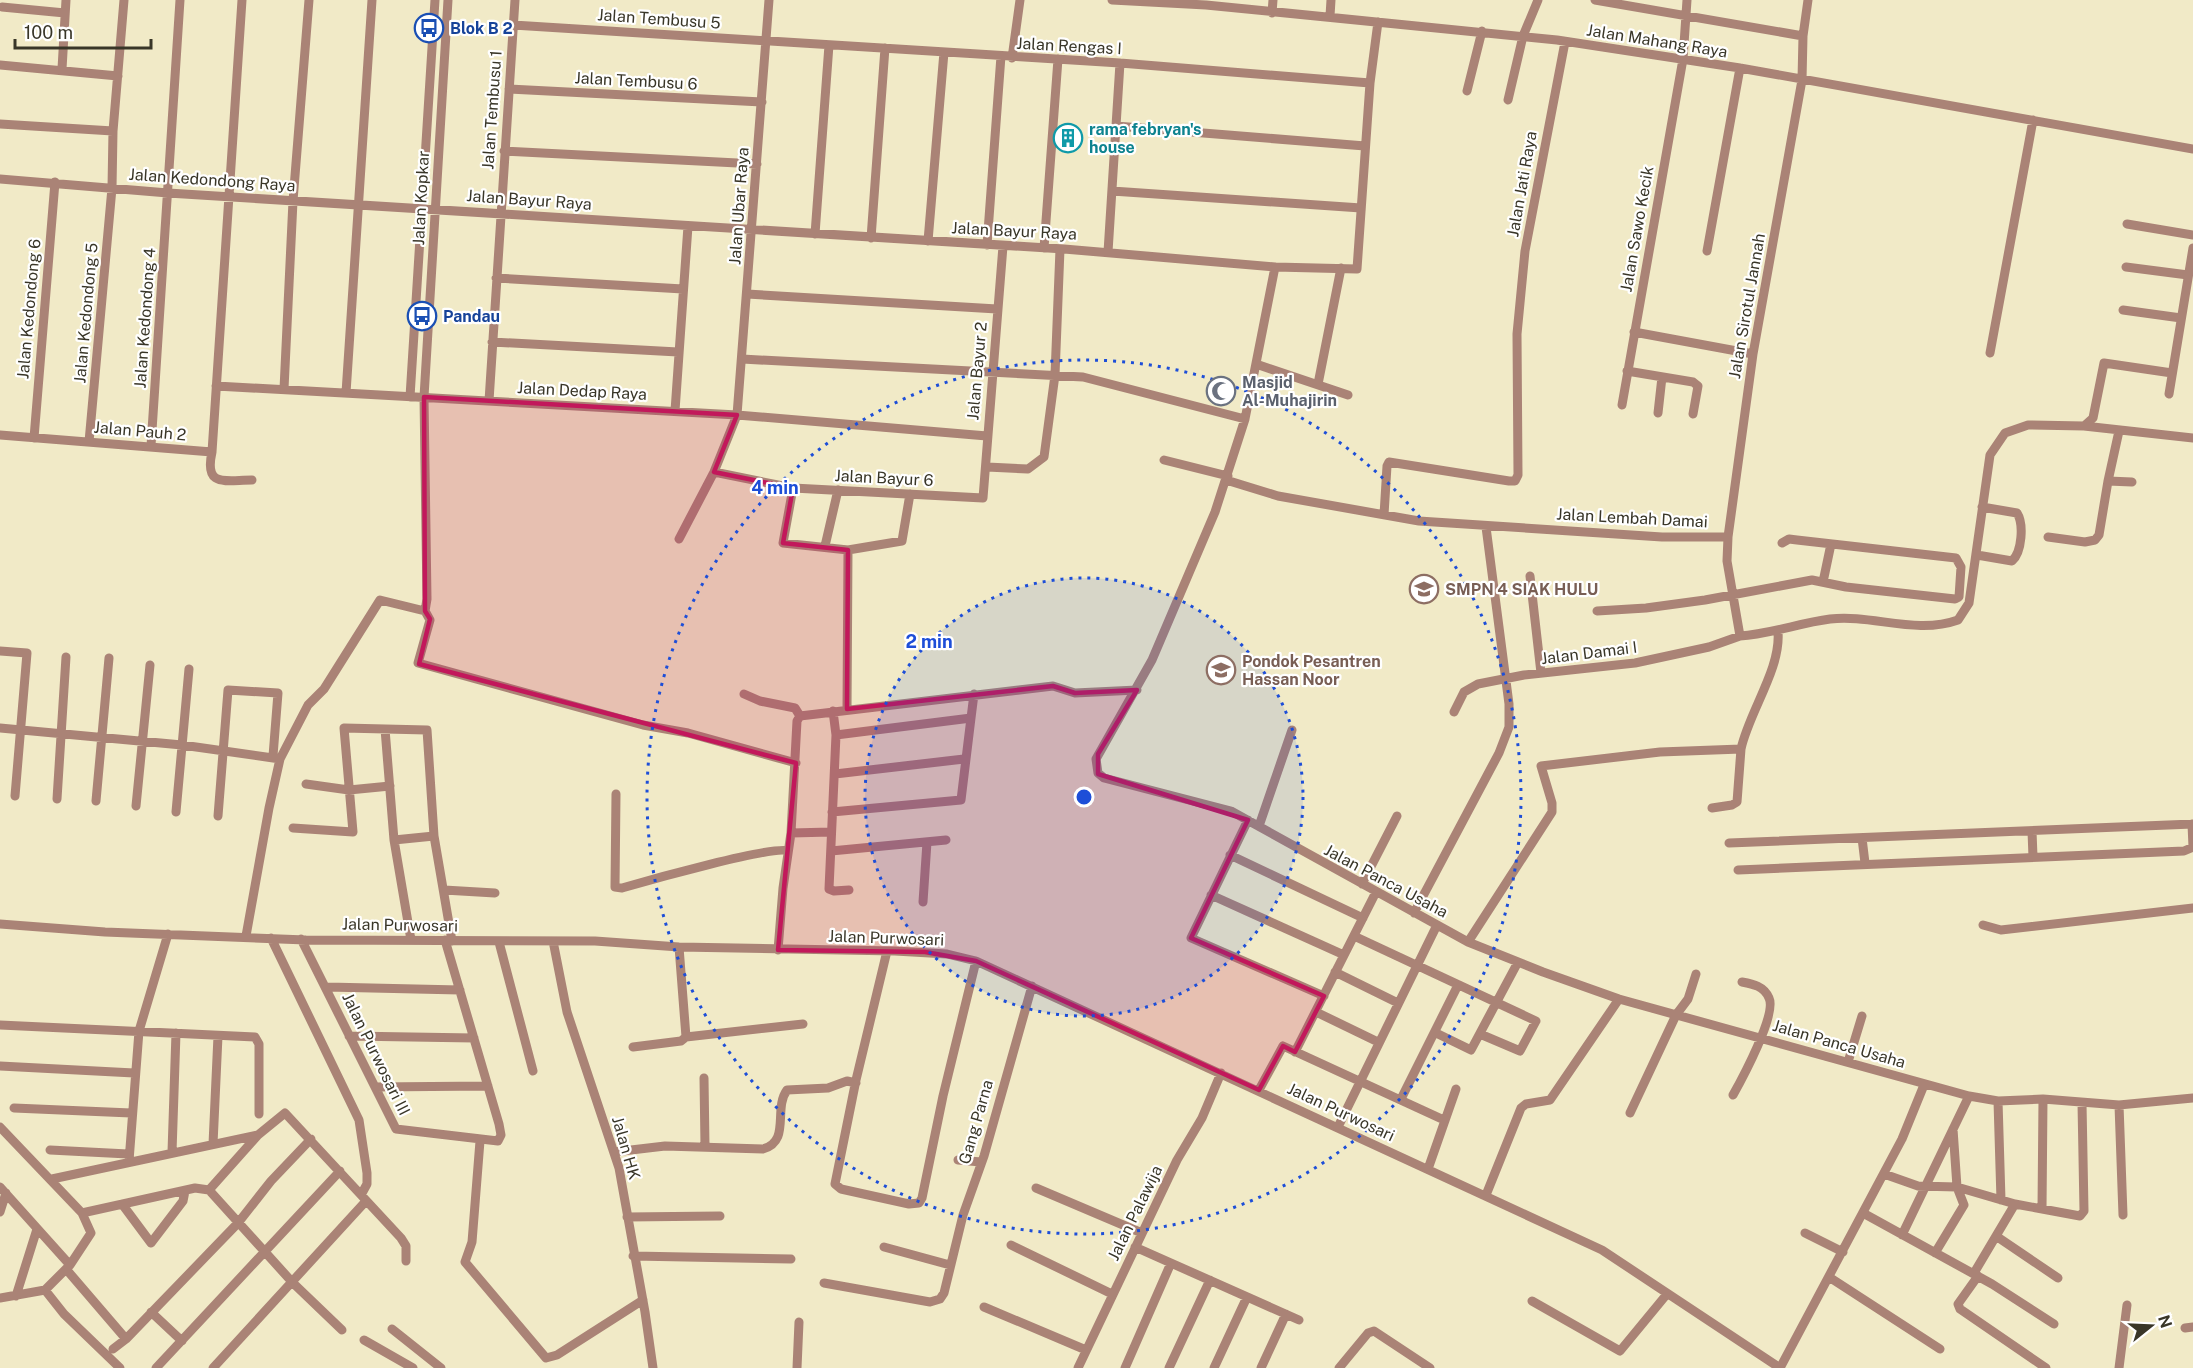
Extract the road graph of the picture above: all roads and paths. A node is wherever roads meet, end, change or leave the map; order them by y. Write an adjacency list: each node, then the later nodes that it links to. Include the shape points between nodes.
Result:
1 (66, 0): 21 (street)
2 (124, 0): 43 (street, Jalan Kedondong 5)
3 (180, 0): 62 (street, Jalan Kedondong 4)
4 (242, 0): 63 (street)
5 (309, 0): 64 (street)
6 (372, 0): 65 (street)
7 (435, 0): 66 (street, Jalan Kopkar)
8 (448, 0): 68 (street, Jalan Kopkar)
9 (515, 0): 26 (street, Jalan Tembusu 1)
10 (769, 0): 30 (street, Jalan Ubar Raya)
11 (1020, 0): 36 (street)
12 (1112, 0): 19 (street, Jalan Mahang Raya)
13 (1273, 0): 22 (street)
14 (1331, 0): 23 (street)
15 (1538, 0): 28 (street)
16 (1595, 0): 24 (street)
17 (1686, 0): 24 (street, Jalan Sawo Kecik)
18 (1808, 0): 29 (street, Jalan Sirotul Jannah)
19 (1140, 1): 22 (street, Jalan Mahang Raya)
20 (2, 7): 21 (street)
21 (65, 13): 42 (street)
22 (1272, 13): 23 (street, Jalan Mahang Raya)
23 (1330, 16): 25 (street, Jalan Mahang Raya)
24 (1684, 17): 29 (street); 38 (street, Jalan Sawo Kecik)
25 (1378, 22): 27 (street, Jalan Mahang Raya); 45 (street)
26 (513, 25): 30 (street, Jalan Tembusu 5); 46 (street, Jalan Tembusu 1)
27 (1482, 31): 28 (street, Jalan Mahang Raya); 47 (street)
28 (1523, 36): 31 (street, Jalan Mahang Raya); 48 (street)
29 (1803, 36): 44 (street, Jalan Sirotul Jannah)
30 (767, 41): 32 (street, Jalan Rengas I); 49 (street, Jalan Ubar Raya)
31 (1565, 42): 38 (street, Jalan Mahang Raya); 145 (street, Jalan Jati Raya, via 1525,251 1517,334 1518,475 1515,481 1389,462)
32 (829, 45): 33 (street, Jalan Rengas I); 73 (street)
33 (885, 48): 34 (street, Jalan Rengas I); 75 (street)
34 (944, 52): 35 (street, Jalan Rengas I); 76 (street)
35 (1001, 56): 36 (street, Jalan Rengas I); 77 (street)
36 (1012, 58): 37 (street, Jalan Rengas I)
37 (1058, 59): 39 (street, Jalan Rengas I); 79 (street)
38 (1683, 59): 41 (street, Jalan Mahang Raya); 95 (street, Jalan Sawo Kecik)
39 (1120, 63): 45 (street, Jalan Rengas I); 52 (street)
40 (0, 65): 42 (street)
41 (1740, 68): 44 (street, Jalan Mahang Raya); 82 (street)
42 (62, 69): 43 (street)
43 (118, 76): 53 (street, Jalan Kedondong 5)
44 (1802, 80): 50 (street, Jalan Mahang Raya); 99 (street, Jalan Sirotul Jannah)
45 (1370, 83): 54 (street)
46 (509, 89): 49 (street, Jalan Tembusu 6); 56 (street, Jalan Tembusu 1)
47 (1467, 91)
48 (1508, 100)
49 (762, 102): 57 (street, Jalan Ubar Raya)
50 (2033, 120): 55 (street, Jalan Mahang Raya); 98 (street)
51 (0, 124): 53 (street)
52 (1116, 126): 54 (street); 61 (street)
53 (113, 131): 60 (street, Jalan Kedondong 5)
54 (1365, 146): 67 (street)
55 (2193, 148)
56 (504, 151): 57 (street); 69 (street, Jalan Tembusu 1)
57 (757, 164): 72 (street, Jalan Ubar Raya)
58 (0, 179): 59 (street, Jalan Kedondong Raya)
59 (55, 182): 60 (street, Jalan Kedondong Raya); 128 (street, Jalan Kedondong 6)
60 (112, 188): 62 (street, Jalan Kedondong Raya); 130 (street, Jalan Kedondong 5)
61 (1112, 191): 67 (street); 83 (street)
62 (168, 193): 63 (street, Jalan Kedondong Raya); 131 (street, Jalan Kedondong 4)
63 (228, 196): 64 (street, Jalan Kedondong Raya); 110 (street)
64 (293, 201): 65 (street, Jalan Kedondong Raya); 111 (street)
65 (358, 205): 66 (street, Jalan Kedondong Raya); 112 (street)
66 (422, 208): 68 (street, Jalan Bayur Raya); 107 (street, Jalan Kopkar)
67 (1361, 208): 86 (street, via 1357,269)
68 (435, 209): 69 (street, Jalan Bayur Raya); 106 (street, Jalan Kopkar)
69 (501, 212): 71 (street, Jalan Bayur Raya); 88 (street, Jalan Tembusu 1)
70 (2127, 224): 74 (street)
71 (688, 226): 72 (street, Jalan Bayur Raya); 89 (street)
72 (752, 230): 73 (street, Jalan Bayur Raya); 90 (street, Jalan Ubar Raya)
73 (815, 234): 75 (street, Jalan Bayur Raya)
74 (2193, 235)
75 (871, 237): 76 (street, Jalan Bayur Raya)
76 (928, 241): 77 (street, Jalan Bayur Raya)
77 (987, 245): 78 (street, Jalan Bayur Raya)
78 (1003, 246): 79 (street, Jalan Bayur Raya); 91 (street, Jalan Bayur 2)
79 (1044, 248): 81 (street, Jalan Bayur Raya)
80 (2193, 248): 87 (street)
81 (1060, 249): 83 (street, Jalan Bayur Raya); 105 (street)
82 (1707, 251)
83 (1108, 252): 84 (street, Jalan Bayur Raya)
84 (1275, 267): 86 (street, Jalan Bayur Raya); 101 (street, Jalan Panca Usaha)
85 (2126, 267): 87 (street)
86 (1341, 268): 109 (street)
87 (2190, 268): 93 (street)
88 (496, 278): 89 (street); 96 (street, Jalan Tembusu 1)
89 (683, 289): 97 (street)
90 (747, 294): 91 (street); 100 (street, Jalan Ubar Raya)
91 (997, 309): 103 (street, Jalan Bayur 2)
92 (2123, 310): 93 (street)
93 (2181, 317): 94 (street); 104 (street)
94 (2193, 317)
95 (1634, 332): 99 (street); 102 (street, Jalan Sawo Kecik)
96 (492, 342): 97 (street); 117 (street, Jalan Tembusu 1)
97 (678, 352): 119 (street)
98 (1990, 353)
99 (1753, 354): 147 (street, Jalan Sirotul Jannah)
100 (742, 359): 103 (street); 122 (street, Jalan Ubar Raya)
101 (1256, 364): 109 (street); 123 (street, Jalan Panca Usaha)
102 (1627, 371): 108 (street); 118 (street, Jalan Sawo Kecik)
103 (993, 372): 105 (street); 127 (street, Jalan Bayur 2)
104 (2172, 373): 113 (street); 124 (street, via 2104,363 2093,418)
105 (1055, 375): 123 (street, via 1083,376); 134 (street, via 1044,457 1028,469)
106 (426, 376): 107 (street, via 418,381); 116 (street, Jalan Kopkar)
107 (411, 377): 115 (street, Jalan Kopkar)
108 (1662, 377): 120 (street); 121 (street, via 1698,386)
109 (1318, 384): 114 (street)
110 (216, 386): 111 (street, Jalan Dedap Raya); 132 (street)
111 (284, 389): 112 (street, Jalan Dedap Raya)
112 (346, 393): 115 (street, Jalan Dedap Raya)
113 (2169, 394)
114 (1348, 395)
115 (410, 397): 116 (street, Jalan Dedap Raya)
116 (424, 397): 117 (street, Jalan Dedap Raya); 158 (street, Jalan Kopkar)
117 (489, 401): 119 (street, Jalan Dedap Raya)
118 (1622, 405)
119 (675, 411): 122 (street, Jalan Dedap Raya)
120 (1658, 413)
121 (1693, 414)
122 (737, 415): 127 (street, Jalan Dedap Raya); 135 (street, Jalan Ubar Raya)
123 (1245, 419): 136 (street, Jalan Panca Usaha)
124 (2084, 426): 125 (street); 144 (street, via 2028,425 2005,433 1990,454)
125 (2119, 431): 129 (street); 138 (street)
126 (0, 435): 128 (street, Jalan Pauh 2)
127 (987, 436): 134 (street, Jalan Bayur 2)
128 (34, 438): 130 (street, Jalan Pauh 2)
129 (2193, 438)
130 (89, 442): 131 (street, Jalan Pauh 2)
131 (151, 446): 132 (street, Jalan Pauh 2)
132 (212, 452): 137 (street, via 212,477 218,481)
133 (1164, 460): 136 (street, Jalan Lembah Damai)
134 (987, 467): 143 (street, Jalan Bayur 2)
135 (714, 472): 140 (street, Jalan Bayur 6); 149 (street, Jalan Ubar Raya)
136 (1227, 478): 145 (street, Jalan Lembah Damai, via 1278,496); 169 (street, Jalan Panca Usaha, via 1179,602)
137 (252, 480)
138 (2108, 480): 139 (street); 148 (street, via 2095,540)
139 (2132, 482)
140 (793, 488): 141 (street, Jalan Bayur 6); 152 (street, via 783,543)
141 (838, 490): 142 (street, Jalan Bayur 6); 152 (street)
142 (910, 494): 143 (street, Jalan Bayur 6); 153 (street, via 902,541)
143 (983, 498)
144 (1982, 507): 154 (street); 154 (street, via 2017,513 2020,547 2012,561)
145 (1384, 515): 146 (street, Jalan Lembah Damai)
146 (1486, 527): 147 (street, Jalan Lembah Damai); 168 (street)
147 (1728, 537): 157 (street, Jalan Lembah Damai, via 1727,561)
148 (2048, 537)
149 (679, 539)
150 (1782, 543): 151 (street, via 1789,539)
151 (1831, 544): 156 (street); 156 (street, via 1956,558 1961,567 1960,591 1955,599)
152 (825, 546): 153 (street)
153 (848, 550): 172 (street)
154 (1977, 555): 160 (street, via 1969,603 1958,620 1936,626 1832,619)
155 (1530, 576): 167 (street)
156 (1823, 582): 157 (street, via 1768,586)
157 (1735, 595): 159 (street); 161 (street, Jalan Lembah Damai)
158 (425, 611): 188 (street, via 380,600); 190 (street, Jalan Kopkar, via 430,620 419,664)
159 (1598, 611)
160 (1778, 632): 161 (street); 186 (street, via 1778,652)
161 (1740, 636): 167 (street, Jalan Damai I, via 1635,663)
162 (0, 651): 179 (street, via 27,653)
163 (66, 657): 181 (street)
164 (110, 658): 183 (street)
165 (150, 665): 184 (street)
166 (189, 669): 185 (street)
167 (1541, 673): 168 (street, Jalan Damai I)
168 (1504, 679): 174 (street, Jalan Damai I, via 1468,688); 232 (street, via 1509,727 1500,753)
169 (1137, 690): 171 (street, via 1075,693 1053,686); 205 (street, Jalan Panca Usaha, via 1098,754 1098,773 1104,778 1231,811)
170 (744, 694): 175 (street, via 760,702 795,708)
171 (974, 694): 172 (street); 176 (street)
172 (847, 710): 173 (street)
173 (833, 711): 175 (street); 182 (street)
174 (1454, 712)
175 (800, 716): 190 (street)
176 (971, 718): 182 (street); 189 (street)
177 (0, 728): 179 (street)
178 (385, 729): 193 (street); 194 (street, via 344,728); 212 (street, via 427,730)
179 (20, 730): 181 (street); 196 (street)
180 (1292, 730): 207 (street)
181 (61, 734): 183 (street); 197 (street)
182 (836, 735): 191 (street)
183 (102, 738): 184 (street); 198 (street)
184 (142, 742): 185 (street); 199 (street)
185 (182, 746): 187 (street); 201 (street)
186 (1741, 749): 200 (street, via 1737,801); 246 (street, via 1660,752 1540,766 1552,812)
187 (225, 751): 188 (street); 188 (street, via 228,690 278,693); 203 (street)
188 (276, 758): 238 (street)
189 (964, 759): 191 (street); 202 (street, via 961,801)
190 (796, 762): 211 (street)
191 (835, 774): 202 (street)
192 (306, 784): 194 (street)
193 (390, 786): 194 (street); 214 (street)
194 (349, 790): 208 (street, via 353,832)
195 (616, 794): 218 (street, via 615,887 758,853)
196 (15, 796)
197 (57, 799)
198 (96, 801)
199 (136, 806)
200 (1712, 808)
201 (177, 812)
202 (832, 812): 210 (street)
203 (218, 816)
204 (1397, 816): 224 (street)
205 (1248, 820): 207 (street, Jalan Panca Usaha); 220 (street)
206 (2192, 824): 209 (street); 221 (street, via 2193,847 2184,851)
207 (1259, 826): 224 (street, Jalan Panca Usaha)
208 (293, 828)
209 (2032, 831): 213 (street); 221 (street)
210 (831, 832): 211 (street); 219 (street)
211 (791, 833): 218 (street)
212 (434, 836): 214 (street); 225 (street)
213 (1862, 838): 217 (street); 222 (street)
214 (394, 840): 242 (street)
215 (946, 840): 216 (street)
216 (927, 842): 219 (street); 230 (street)
217 (1729, 843)
218 (789, 851): 248 (street)
219 (831, 851): 226 (street, via 829,889)
220 (1230, 855): 229 (street); 233 (street)
221 (2033, 857): 222 (street)
222 (1865, 863): 223 (street)
223 (1738, 870)
224 (1362, 884): 227 (street, Jalan Panca Usaha)
225 (444, 890): 228 (street); 243 (street)
226 (849, 890)
227 (1376, 892): 232 (street, Jalan Panca Usaha); 233 (street)
228 (495, 893)
229 (1211, 895): 250 (street); 261 (street, via 1191,938)
230 (923, 902)
231 (2193, 908): 235 (street, via 2001,930)
232 (1414, 913): 236 (street, Jalan Panca Usaha)
233 (1363, 918): 239 (street)
234 (0, 924): 237 (street, Jalan Purwosari)
235 (1983, 924)
236 (1437, 925): 246 (street, Jalan Panca Usaha); 253 (street)
237 (168, 934): 238 (street, Jalan Purwosari); 270 (street)
238 (246, 936): 240 (street, Jalan Purwosari)
239 (1354, 936): 250 (street); 253 (street)
240 (271, 938): 241 (street, Jalan Purwosari); 335 (street, via 359,1120 367,1173)
241 (301, 939): 242 (street, Jalan Purwosari); 259 (street, Jalan Purwosari III)
242 (411, 940): 243 (street, Jalan Purwosari)
243 (449, 940): 245 (street, Jalan Purwosari); 260 (street)
244 (554, 941): 245 (street, Jalan Purwosari); 247 (street, Jalan Purwosari); 318 (street, Jalan HK, via 567,1012)
245 (499, 942): 284 (street)
246 (1468, 942): 252 (street, Jalan Panca Usaha)
247 (679, 947): 248 (street, Jalan Purwosari); 276 (street)
248 (778, 950): 249 (street, Jalan Purwosari)
249 (887, 951): 251 (street, Jalan Purwosari, via 947,954); 289 (street)
250 (1344, 955): 254 (street)
251 (976, 961): 258 (street, Jalan Purwosari); 289 (street, via 919,1203 841,1189 835,1184)
252 (1518, 962): 262 (street, Jalan Panca Usaha); 263 (street)
253 (1417, 966): 257 (street); 264 (street)
254 (1335, 972): 261 (street); 264 (street)
255 (1696, 974): 266 (street, via 1688,999)
256 (1742, 982): 278 (street, via 1756,985 1770,1000)
257 (1458, 985): 263 (street); 272 (street)
258 (1032, 986): 286 (street, Jalan Purwosari, via 1066,1005); 323 (street, Gang Parna)
259 (327, 987): 260 (street); 275 (street, Jalan Purwosari III)
260 (460, 990): 277 (street)
261 (1324, 996): 265 (street)
262 (1619, 999): 266 (street, Jalan Panca Usaha); 334 (street, via 1550,1100 1521,1108)
263 (1497, 1002): 273 (street); 273 (street, via 1536,1021 1520,1051)
264 (1398, 1003): 279 (street)
265 (1316, 1012): 279 (street); 281 (street)
266 (1676, 1015): 278 (street, Jalan Panca Usaha); 305 (street)
267 (1862, 1016): 282 (street)
268 (803, 1024): 276 (street)
269 (0, 1025): 270 (street)
270 (138, 1031): 271 (street); 285 (street)
271 (176, 1033): 274 (street); 317 (street)
272 (1436, 1033): 273 (street, via 1471,1050); 298 (street)
273 (1480, 1034)
274 (218, 1036): 306 (street, via 258,1040); 314 (street)
275 (349, 1036): 277 (street); 292 (street, Jalan Purwosari III)
276 (686, 1037): 280 (street, via 681,1041)
277 (474, 1038): 291 (street)
278 (1761, 1038): 282 (street, Jalan Panca Usaha); 295 (street)
279 (1378, 1042): 288 (street)
280 (633, 1047)
281 (1295, 1052): 288 (street); 294 (street, via 1283,1046)
282 (1848, 1062): 290 (street, Jalan Panca Usaha)
283 (0, 1066): 285 (street)
284 (533, 1071)
285 (134, 1073): 304 (street)
286 (1221, 1073): 294 (street, Jalan Purwosari); 348 (street, Jalan Palawija)
287 (704, 1078): 315 (street)
288 (1359, 1080): 298 (street); 309 (street)
289 (856, 1083): 315 (street, via 787,1090 782,1098 779,1137 771,1147)
290 (1924, 1084): 296 (street, Jalan Panca Usaha); 326 (street)
291 (488, 1086): 292 (street); 313 (street, via 500,1138)
292 (375, 1087): 313 (street, Jalan Purwosari III, via 392,1124 400,1131)
293 (1456, 1089): 307 (street)
294 (1259, 1090): 309 (street, Jalan Purwosari)
295 (1733, 1095)
296 (1969, 1096): 300 (street, Jalan Panca Usaha); 310 (street)
297 (2193, 1098): 302 (street, Jalan Panca Usaha)
298 (1401, 1099): 307 (street)
299 (2043, 1100): 300 (street, Jalan Panca Usaha); 301 (street, Jalan Panca Usaha); 339 (street)
300 (1998, 1101): 336 (street)
301 (2082, 1103): 302 (street, Jalan Panca Usaha); 339 (street, via 2083,1213)
302 (2119, 1105): 343 (street)
303 (14, 1108): 304 (street)
304 (130, 1113): 320 (street)
305 (1630, 1113)
306 (259, 1114)
307 (1444, 1120): 324 (street)
308 (0, 1127): 327 (street)
309 (1338, 1127): 324 (street, Jalan Purwosari)
310 (1953, 1128): 319 (street); 321 (street)
311 (258, 1135): 312 (street, via 285,1113); 314 (street); 332 (street)
312 (311, 1139): 325 (street); 346 (street)
313 (480, 1140): 376 (street, via 472,1242 465,1262 546,1358 557,1355)
314 (213, 1144): 317 (street)
315 (705, 1146): 318 (street)
316 (50, 1149): 320 (street)
317 (172, 1152): 320 (street)
318 (614, 1152): 345 (street, Jalan HK)
319 (1941, 1152): 321 (street); 328 (street)
320 (129, 1157): 327 (street)
321 (1956, 1157): 329 (street)
322 (958, 1160): 323 (street)
323 (981, 1162): 362 (street, Gang Parna)
324 (1428, 1169): 334 (street, Jalan Purwosari)
325 (340, 1171): 335 (street); 357 (street)
326 (1884, 1174): 328 (street); 342 (street)
327 (52, 1179): 341 (street)
328 (1927, 1186): 329 (street); 350 (street)
329 (1957, 1187): 336 (street); 356 (street, via 1964,1205)
330 (1036, 1188): 348 (street)
331 (3, 1190): 340 (street); 347 (street)
332 (209, 1190): 333 (street); 346 (street)
333 (185, 1191): 337 (street); 337 (street, via 183,1201 151,1243)
334 (1486, 1195): 372 (street, Jalan Purwosari, via 1602,1250)
335 (364, 1198): 360 (street, via 401,1238 406,1246); 368 (street)
336 (2001, 1200): 338 (street)
337 (122, 1204): 341 (street)
338 (2015, 1204): 339 (street); 351 (street)
339 (2042, 1209)
340 (0, 1212)
341 (82, 1213): 363 (street, via 91,1233)
342 (1863, 1213): 350 (street); 355 (street)
343 (2123, 1215)
344 (720, 1216): 345 (street)
345 (627, 1217): 358 (street, Jalan HK)
346 (238, 1222): 357 (street); 380 (street)
347 (37, 1229): 363 (street); 373 (street)
348 (1142, 1233): 354 (street, Jalan Palawija)
349 (1805, 1233): 355 (street)
350 (1902, 1235): 356 (street)
351 (1996, 1236): 364 (street); 366 (street)
352 (1011, 1245): 371 (street)
353 (884, 1247): 362 (street)
354 (1135, 1247): 361 (street); 371 (street, Jalan Palawija)
355 (1843, 1252): 365 (street)
356 (1935, 1252): 364 (street)
357 (266, 1253): 368 (street); 388 (street)
358 (633, 1256): 359 (street); 376 (street, Jalan HK)
359 (791, 1259)
360 (406, 1261)
361 (1171, 1263): 367 (street); 402 (street)
362 (950, 1265): 369 (street, Gang Parna, via 944,1293 935,1302)
363 (68, 1267): 370 (street); 387 (street)
364 (1976, 1275): 384 (street); 408 (street, via 1958,1304 1960,1309)
365 (1829, 1277): 390 (street); 407 (street)
366 (2058, 1278)
367 (1210, 1280): 374 (street); 403 (street)
368 (293, 1283): 386 (street); 396 (street)
369 (824, 1283)
370 (45, 1290): 373 (street); 394 (street)
371 (1112, 1294): 392 (street, Jalan Palawija)
372 (1667, 1294): 377 (street, via 1620,1352); 407 (street, Jalan Purwosari)
373 (16, 1296): 375 (street)
374 (1247, 1297): 381 (street); 404 (street)
375 (0, 1298)
376 (643, 1300): 399 (street, Jalan HK)
377 (1532, 1301)
378 (2127, 1305): 409 (street)
379 (984, 1307): 392 (street)
380 (151, 1312): 387 (street); 388 (street)
381 (1286, 1314): 382 (street); 405 (street)
382 (1299, 1320)
383 (799, 1322): 400 (street)
384 (2054, 1324)
385 (392, 1329): 398 (street)
386 (342, 1330)
387 (126, 1339): 391 (street)
388 (182, 1341): 395 (street)
389 (364, 1341): 397 (street)
390 (1940, 1348)
391 (113, 1349)
392 (1086, 1350): 401 (street, Jalan Palawija)
393 (1345, 1366): 406 (street, via 1368,1333 1374,1331)
394 (120, 1368)
395 (156, 1368)
396 (213, 1368)
397 (413, 1368)
398 (441, 1368)
399 (653, 1368)
400 (797, 1368)
401 (1078, 1368)
402 (1125, 1368)
403 (1169, 1368)
404 (1214, 1368)
405 (1261, 1368)
406 (1430, 1368)
407 (1780, 1368)
408 (2046, 1368)
409 (2119, 1368)

